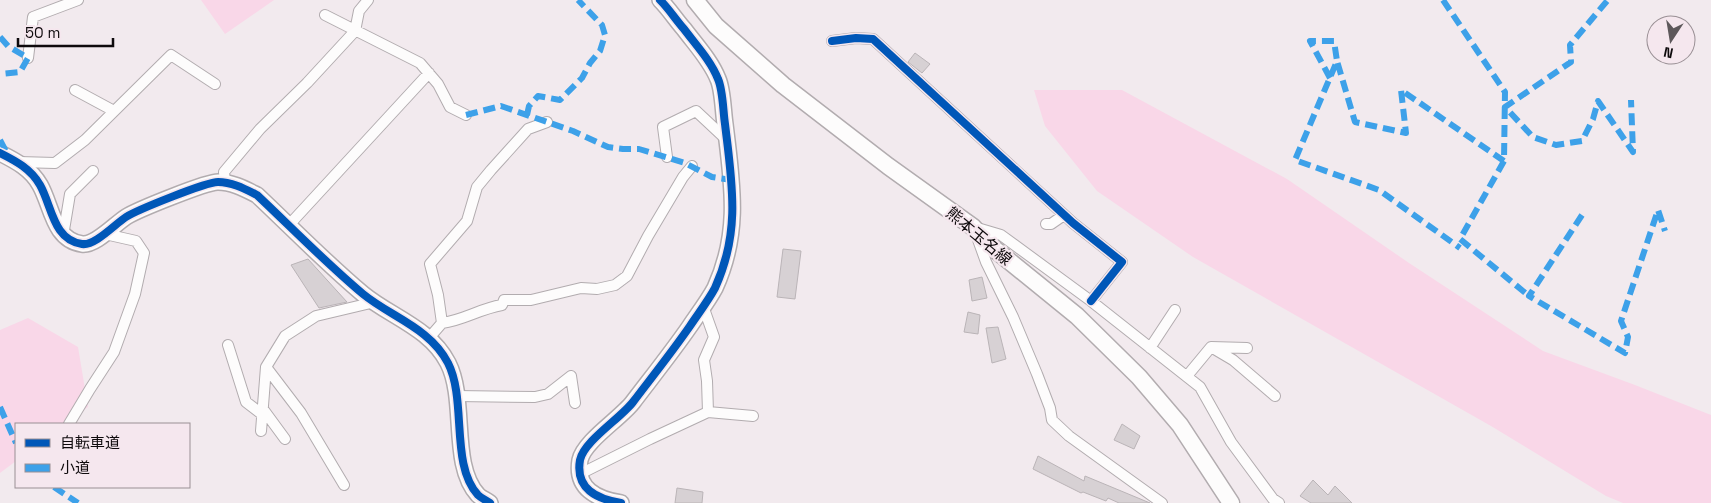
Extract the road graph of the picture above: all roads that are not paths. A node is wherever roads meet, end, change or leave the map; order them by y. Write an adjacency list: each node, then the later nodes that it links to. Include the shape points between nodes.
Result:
1 (78, 0): 8 (street, via 33,17)
2 (368, 0): 6 (street, via 359,11)
3 (660, 0): 15 (street, via 719,80)
4 (695, 0): 25 (main road, 熊本玉名線, via 716,26 783,85)
5 (325, 15): 6 (street)
6 (355, 32): 9 (street, via 420,62); 21 (street, via 254,136 224,172)
7 (832, 40): 22 (street, via 873,39)
8 (28, 58)
9 (428, 73): 13 (street, via 450,107); 24 (street)
10 (215, 84): 12 (street, via 171,55)
11 (74, 90): 12 (street)
12 (114, 111): 18 (street, via 85,140 55,163)
13 (466, 115)
14 (546, 122): 32 (street, via 528,129 491,170 477,188 466,221 430,264)
15 (727, 140): 17 (street, via 696,111 663,127); 30 (street, via 734,212 722,267)
16 (0, 152): 18 (street)
17 (667, 157)
18 (19, 162): 27 (street, via 40,185)
19 (692, 166): 32 (street, via 627,276 615,285 581,288 531,300 504,300 502,305)
20 (93, 170): 27 (street, via 70,194)
21 (225, 183): 24 (street, via 238,185 257,195); 26 (street, via 202,185 127,216)
22 (1064, 215): 23 (street); 28 (street, via 1122,262)
23 (1046, 224)
24 (289, 225): 29 (street)
25 (973, 227): 28 (street, via 1001,235); 51 (main road, 熊本玉名線, via 987,243 1077,316 1139,377 1180,425); 54 (street, via 1038,374 1052,420 1069,436)
26 (105, 234): 27 (street, via 84,245); 46 (street, via 136,241 144,253 135,294 114,352)
27 (63, 236)
28 (1091, 301): 36 (street)
29 (375, 302): 33 (street); 38 (street, via 316,316 285,336)
30 (704, 306): 44 (street, via 714,337 704,360); 49 (street, via 630,407 585,448 580,460)
31 (1175, 310): 36 (street)
32 (442, 323): 33 (street)
33 (429, 338): 40 (street, via 448,363)
34 (228, 345): 43 (street, via 246,402)
35 (1211, 347): 37 (street); 39 (street); 41 (street, via 1232,360)
36 (1150, 348): 39 (street)
37 (1247, 348)
38 (266, 367): 43 (street); 50 (street, via 301,413)
39 (1187, 376): 56 (street, via 1200,387 1231,442 1272,499)
40 (457, 396): 42 (street, via 535,397 548,394 571,376); 52 (street, via 466,476 478,495)
41 (1274, 396)
42 (574, 403)
43 (263, 412): 47 (street); 48 (street)
44 (708, 412): 45 (street); 49 (street)
45 (753, 416)
46 (70, 423)
47 (261, 431)
48 (285, 438)
49 (580, 474): 53 (street, via 584,486 592,494)
50 (344, 485)
51 (1221, 495): 55 (main road, 熊本玉名線)
52 (490, 503)
53 (621, 503)
54 (1162, 503)
55 (1231, 503)
56 (1279, 503)

